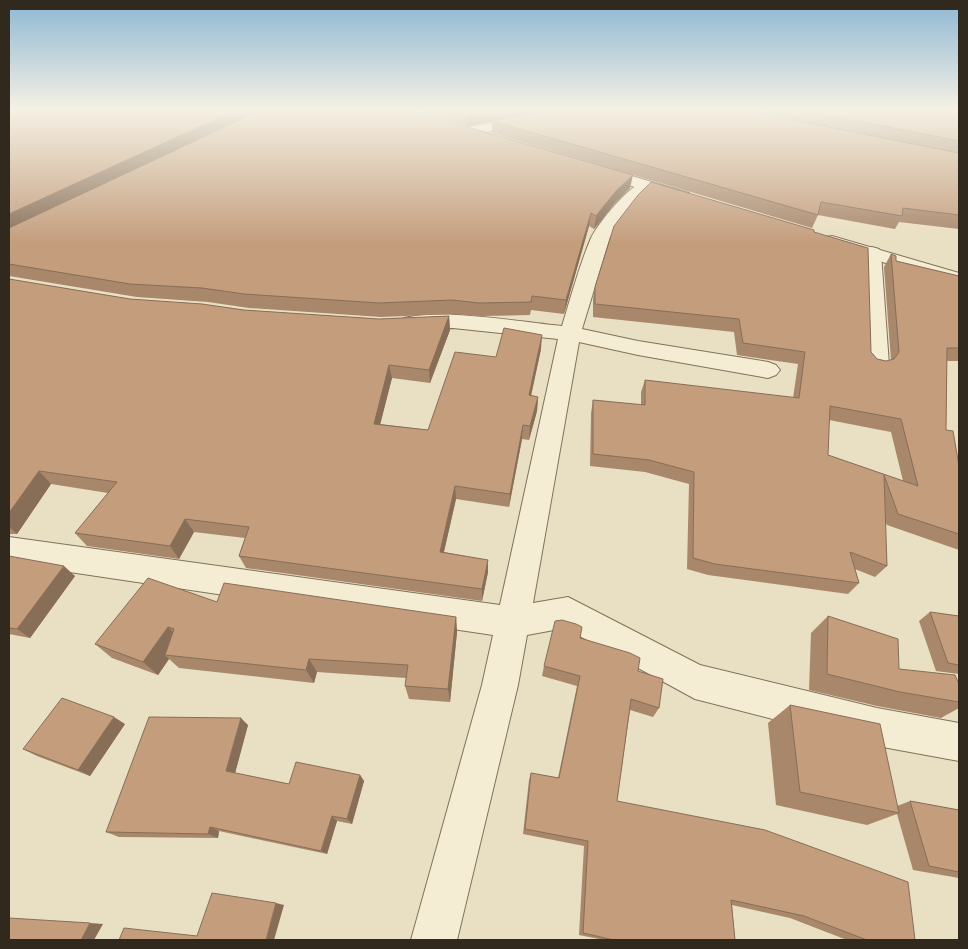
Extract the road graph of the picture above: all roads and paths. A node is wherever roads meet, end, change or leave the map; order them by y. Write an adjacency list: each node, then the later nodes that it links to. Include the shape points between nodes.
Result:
1 (580, 166): 2 (street)
2 (646, 186): 3 (street); 8 (street, via 628,201 601,238)
3 (702, 203)
4 (815, 236): 5 (street)
5 (872, 253): 6 (street); 9 (street)
6 (959, 280)
7 (390, 324): 8 (street, via 453,322)
8 (570, 333): 10 (street); 12 (street)
9 (877, 365)
10 (768, 370)
11 (9, 550): 12 (street)
12 (511, 622): 13 (street, via 568,612 695,681 877,727); 14 (street, via 500,685)
13 (959, 742)
14 (434, 940)

